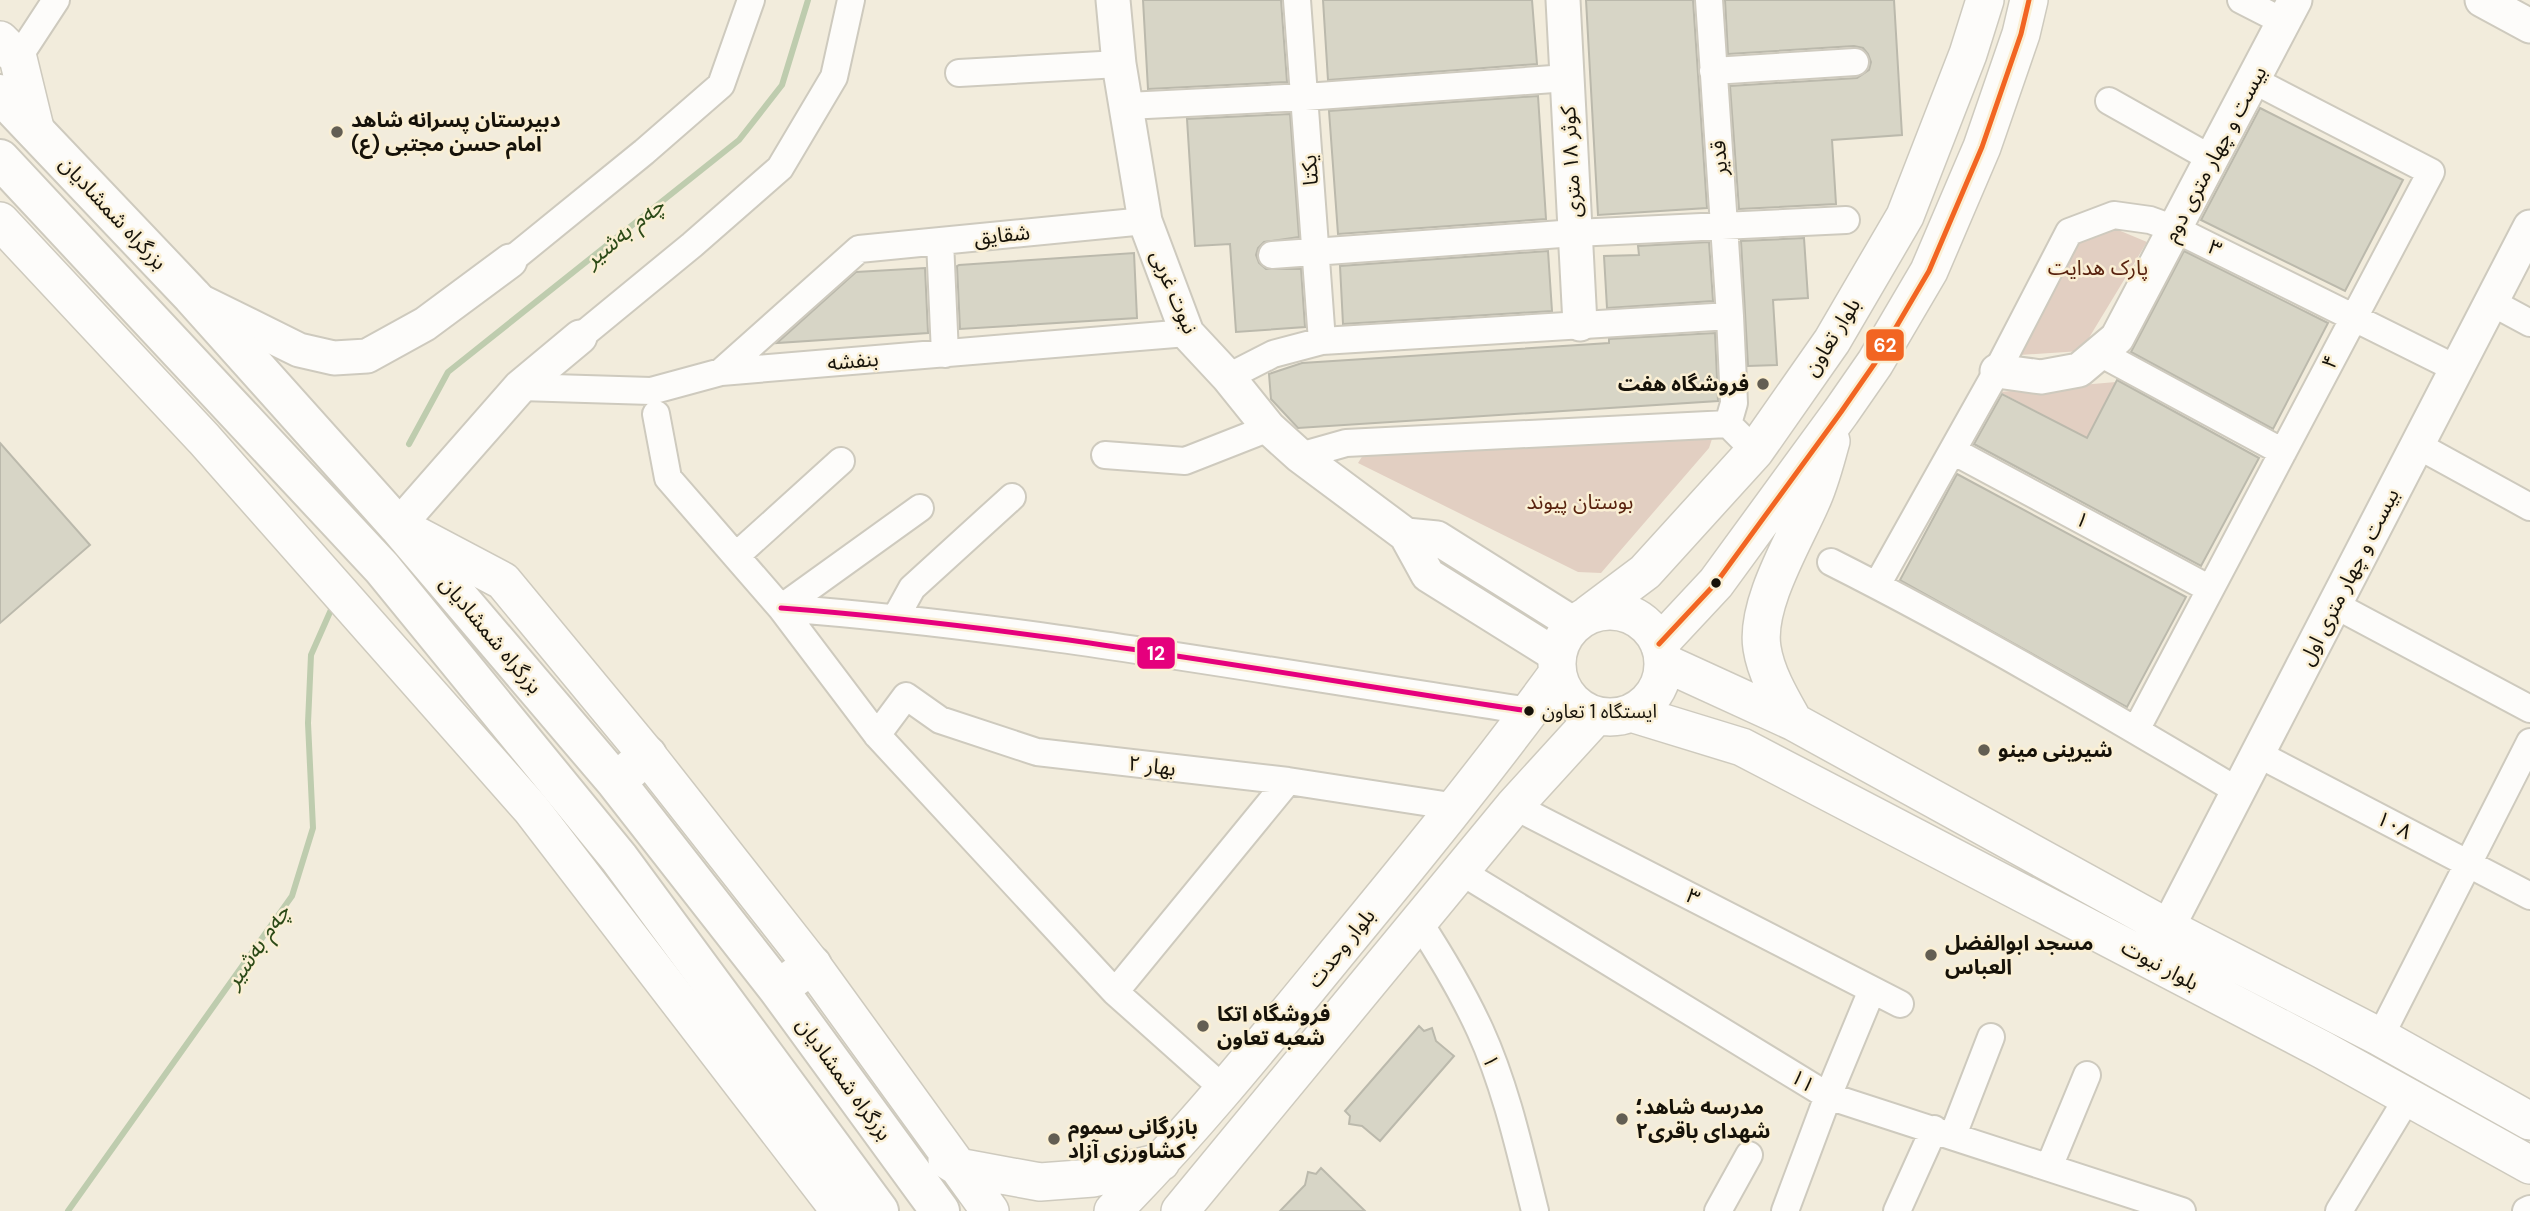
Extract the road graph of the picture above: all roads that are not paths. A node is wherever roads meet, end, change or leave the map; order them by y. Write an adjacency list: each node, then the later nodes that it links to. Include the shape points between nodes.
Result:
1 (56, 0): 14 (street)
2 (751, 0): 38 (street, via 721,85)
3 (851, 0): 46 (street, via 835,77 780,169)
4 (1113, 0): 16 (street, نبوت غربی)
5 (1297, 0): 22 (street, یکتا)
6 (1563, 0): 19 (street, کوثر ۱۸ متری)
7 (1710, 0): 17 (street, قدیر)
8 (1985, 0): 60 (main road, بلوار تعاون, via 1905,216 1832,341)
9 (2029, 0): 55 (main road, via 1982,147 1929,271)
10 (2241, 0): 12 (street)
11 (2482, 0): 13 (street)
12 (2289, 11): 20 (street, بیست و چهار متری دوم)
13 (2530, 26)
14 (9, 49): 25 (main road)
15 (1855, 62): 17 (street)
16 (1119, 64): 18 (street); 24 (street, نبوت غربی)
17 (1713, 71): 31 (street, قدیر)
18 (959, 73)
19 (1567, 78): 22 (street); 34 (street, کوثر ۱۸ متری)
20 (2253, 80): 27 (street, بیست و چهار متری دوم); 42 (street, ۴, via 2431,172)
21 (0, 94): 25 (highway, بزرگراه شمشادیان)
22 (1305, 97): 24 (street); 36 (street, یکتا)
23 (2109, 101): 27 (street)
24 (1126, 106): 29 (street, نبوت غربی)
25 (36, 132): 39 (highway, بزرگراه شمشادیان)
26 (0, 159): 121 (highway, بزرگراه شمشادیان, via 382,568 619,858)
27 (2211, 159): 33 (street, بیست و چهار متری دوم)
28 (1846, 219): 31 (street)
29 (1145, 220): 35 (street, شقایق); 45 (street, نبوت غربی)
30 (0, 221): 120 (main road, via 204,439 531,809)
31 (1724, 226): 34 (street); 41 (street, قدیر)
32 (2530, 227): 40 (street, بیست و چهار متری اول)
33 (2175, 229): 42 (street, ۳); 48 (street, بیست و چهار متری دوم, via 2118,338); 51 (street, ۳, via 2114,215 2069,232)
34 (1575, 233): 36 (street); 44 (street, کوثر ۱۸ متری)
35 (940, 241): 49 (street); 52 (street, شقایق, via 859,249)
36 (1316, 251): 37 (street); 47 (street, یکتا)
37 (1272, 255)
38 (510, 261): 39 (street, via 425,324 366,356 351,358 299,350)
39 (192, 296): 69 (highway, بزرگراه شمشادیان)
40 (2491, 302): 43 (street); 50 (street, بیست و چهار متری اول)
41 (1730, 316): 44 (street); 57 (street, قدیر, via 1734,403)
42 (2353, 317): 50 (street, ۳); 62 (street, ۴)
43 (2530, 323)
44 (1580, 324): 47 (street)
45 (1187, 333): 49 (street, بنفشه); 53 (street, نبوت غربی)
46 (580, 337): 54 (street)
47 (1322, 341): 53 (street, via 1273,354)
48 (2100, 353): 51 (street, بیست و چهار متری دوم, via 2079,370 2041,377); 62 (street)
49 (945, 354): 52 (street, بنفشه)
50 (2457, 369): 59 (street, بیست و چهار متری اول)
51 (1997, 371): 61 (street, ۳)
52 (721, 372): 54 (street, بنفشه, via 651,391)
53 (1228, 377): 58 (street, نبوت غربی)
54 (520, 387): 69 (street)
55 (1841, 412): 79 (main road); 84 (main road, via 1813,499 1775,580 1764,619 1762,647)
56 (656, 414): 71 (street, via 668,478)
57 (1728, 424): 60 (street); 64 (street, via 1346,443)
58 (1269, 428): 63 (street, via 1185,461); 64 (street, نبوت غربی)
59 (2417, 445): 67 (street); 75 (street, بیست و چهار متری اول)
60 (1755, 451): 78 (main road, بلوار تعاون, via 1644,572)
61 (1953, 451): 73 (street, ۳); 74 (street, ۱)
62 (2283, 452): 74 (street, ۴)
63 (1105, 455)
64 (1300, 456): 70 (street, نبوت غربی)
65 (841, 461): 71 (street)
66 (1012, 497): 77 (street, via 912,588)
67 (2530, 507)
68 (920, 508): 76 (street)
69 (398, 526): 89 (main road, via 503,580); 91 (highway, بزرگراه شمشادیان)
70 (1406, 535): 78 (street, نبوت غربی, via 1437,538); 80 (street, نبوت غربی, via 1428,575)
71 (737, 555): 76 (street)
72 (1832, 562): 73 (street)
73 (1877, 585): 85 (street)
74 (2210, 589): 85 (street, ۴)
75 (2335, 605): 81 (street); 88 (street, بیست و چهار متری اول)
76 (781, 608): 77 (street); 86 (street)
77 (896, 617): 82 (street)
78 (1582, 619): 79 (main road, via 1606,611 1623,612 1645,624); 80 (main road, via 1562,638)
79 (1661, 653): 83 (main road, via 1662,674 1651,698); 84 (main road, بلوار نبوت)
80 (1557, 664): 82 (main road, بلوار وحدت); 83 (main road, via 1561,688 1570,700 1582,710)
81 (2530, 709)
82 (1530, 711): 94 (main road, بلوار وحدت)
83 (1613, 714): 93 (main road, بلوار وحدت); 100 (main road, بلوار نبوت, via 1742,747)
84 (1794, 722): 99 (main road, بلوار نبوت)
85 (2136, 730): 92 (street)
86 (877, 735): 90 (street, بهار ۲, via 906,696 940,720 1037,752); 104 (street)
87 (2530, 742): 95 (street)
88 (2258, 754): 92 (street, بیست و چهار متری اول); 95 (street, ۱۰۸)
89 (647, 755): 91 (highway); 101 (main road)
90 (1288, 781): 94 (street, بهار ۲); 104 (street)
91 (616, 782): 102 (highway, بزرگراه شمشادیان)
92 (2238, 792): 99 (street, بیست و چهار متری اول)
93 (1514, 806): 96 (main road, بلوار وحدت); 103 (street, ۳)
94 (1457, 807): 109 (main road, بلوار وحدت)
95 (2468, 864): 97 (street, ۱۰۸); 107 (street)
96 (1460, 871): 98 (main road, بلوار وحدت); 110 (street, ۱۱)
97 (2530, 896)
98 (1419, 922): 125 (main road, بلوار وحدت); 126 (street, ۱, via 1481,1031 1509,1112)
99 (2168, 928): 100 (street, بیست و چهار متری اول); 107 (main road, بلوار نبوت)
100 (2151, 960): 111 (main road, بلوار نبوت)
101 (812, 965): 102 (highway); 118 (main road)
102 (778, 989): 112 (highway, بزرگراه شمشادیان)
103 (1872, 990): 105 (street, ۳); 110 (street)
104 (1115, 992): 109 (street)
105 (1900, 1004)
106 (1991, 1037): 114 (street)
107 (2380, 1037): 113 (main road, بلوار نبوت)
108 (2087, 1074): 119 (street)
109 (1225, 1090): 116 (main road, بلوار وحدت)
110 (1828, 1096): 114 (street, ۱۱); 128 (street)
111 (2408, 1097): 117 (main road, بلوار نبوت); 131 (street)
112 (869, 1111): 118 (main road); 122 (highway, بزرگراه شمشادیان)
113 (2530, 1121)
114 (1944, 1132): 119 (street, ۱۱); 129 (street)
115 (1749, 1155): 127 (street)
116 (1161, 1162): 118 (main road, via 1093,1178 1041,1182); 124 (main road, بلوار وحدت)
117 (2530, 1166)
118 (958, 1167): 123 (main road)
119 (2049, 1167): 130 (street, ۱۱)
120 (840, 1211)
121 (879, 1211)
122 (940, 1211)
123 (990, 1211)
124 (1113, 1211)
125 (1180, 1211)
126 (1535, 1211)
127 (1718, 1211)
128 (1785, 1211)
129 (1897, 1211)
130 (2182, 1211)
131 (2339, 1211)

